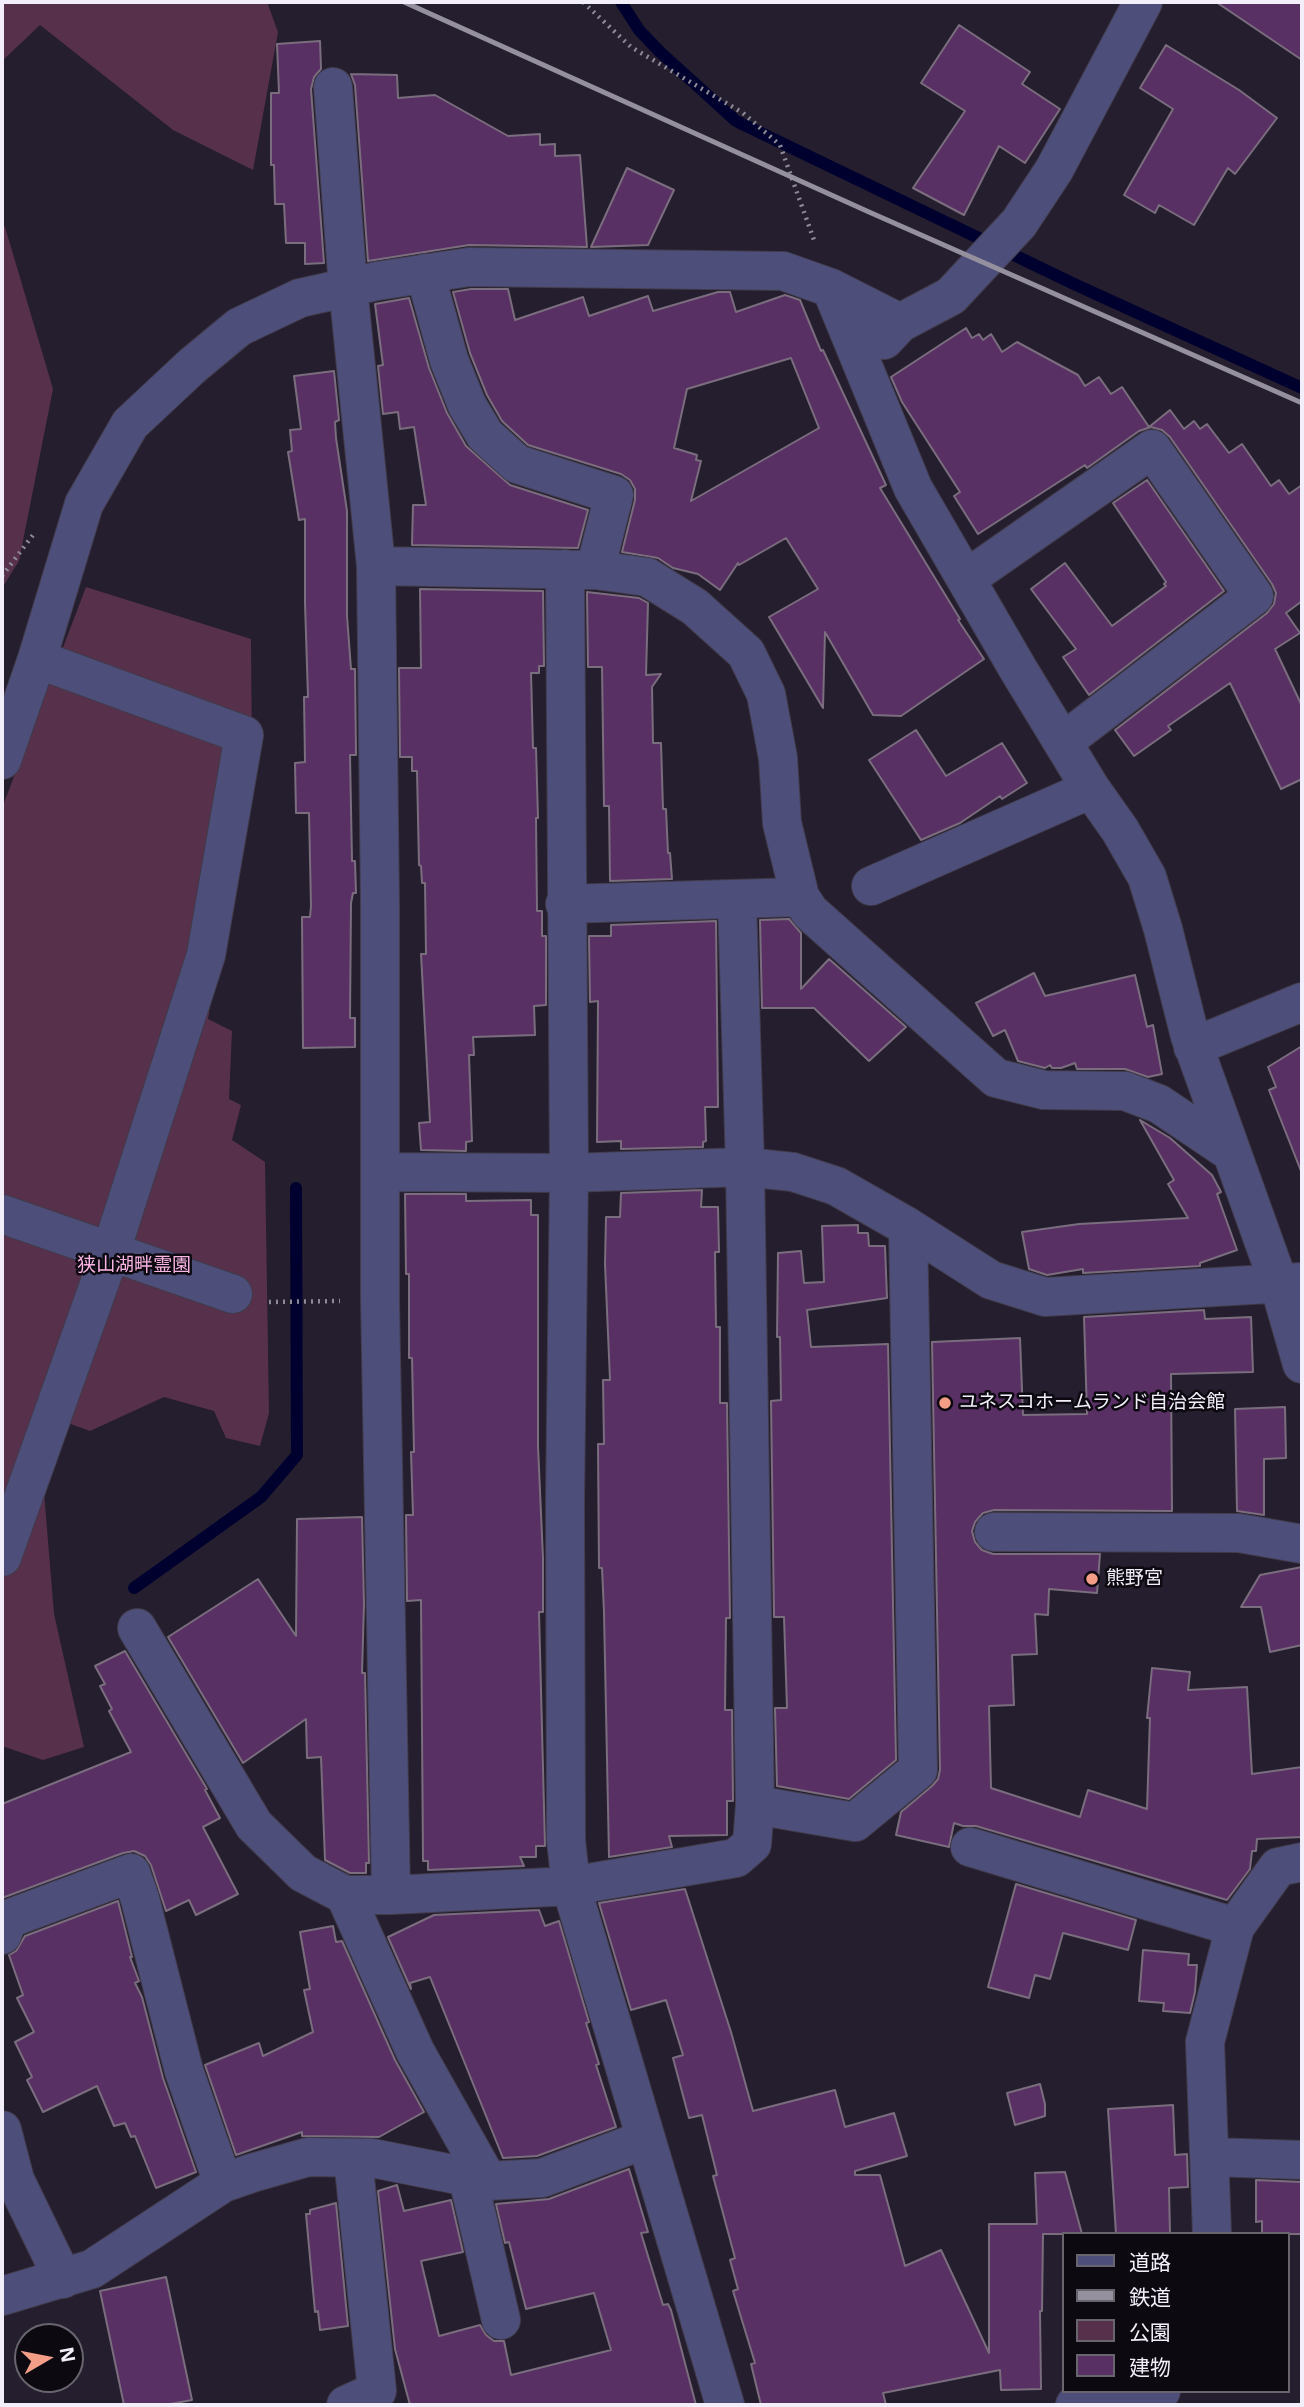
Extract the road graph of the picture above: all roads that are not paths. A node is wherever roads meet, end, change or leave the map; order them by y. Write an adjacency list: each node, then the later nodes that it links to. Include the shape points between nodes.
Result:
1 (1143, 2): 6 (street, via 1054,170 1019,223 951,296)
2 (333, 87): 4 (street)
3 (425, 273): 4 (street); 5 (street, via 469,267 783,271); 9 (street, via 449,360 485,435 517,464 614,495)
4 (348, 287): 8 (street); 11 (street, via 300,298 239,327 130,424 85,505)
5 (831, 288): 6 (street); 7 (street)
6 (900, 323): 7 (street, via 877,347)
7 (868, 376): 10 (street, via 913,488)
8 (376, 566): 9 (street); 23 (street)
9 (580, 570): 16 (street, via 647,577 695,607 746,653 766,694 778,758 782,823); 18 (street)
10 (966, 579): 12 (street); 12 (street, via 1152,449 1254,596)
11 (37, 659): 13 (street); 27 (street, via 244,735 206,955)
12 (1062, 742): 14 (street)
13 (2, 760)
14 (1091, 789): 15 (street); 20 (street, via 1147,877)
15 (871, 886)
16 (800, 897): 17 (street); 21 (street, via 810,912 996,1078 1044,1090 1125,1091 1159,1104)
17 (737, 899): 18 (street); 22 (street)
18 (565, 904): 24 (street)
19 (1302, 1002): 20 (street)
20 (1194, 1047): 21 (street)
21 (1232, 1153): 28 (street)
22 (745, 1167): 24 (street); 26 (street, via 793,1172 836,1186); 35 (street)
23 (380, 1172): 24 (street); 40 (street)
24 (569, 1172): 38 (street, via 565,1528 566,1840)
25 (2, 1214): 27 (street)
26 (908, 1227): 28 (street, via 991,1280 1045,1297); 35 (street, via 918,1770 855,1822)
27 (111, 1251): 29 (street); 33 (street)
28 (1290, 1283): 30 (street)
29 (233, 1294)
30 (1302, 1364)
31 (994, 1532): 32 (street, via 1239,1533)
32 (1302, 1544)
33 (2, 1558)
34 (137, 1628): 39 (street, via 254,1825 303,1874)
35 (755, 1805): 38 (street, via 752,1844 736,1858)
36 (970, 1847): 41 (street)
37 (1302, 1862): 41 (street, via 1278,1867)
38 (571, 1886): 40 (street); 44 (street)
39 (345, 1895): 40 (street); 48 (street)
40 (391, 1895)
41 (1235, 1927): 45 (street, via 1205,2042)
42 (2, 1935): 49 (street, via 8,1919 131,1873 184,2071)
43 (2, 2130): 51 (street, via 15,2180)
44 (646, 2139): 48 (street, via 542,2178); 56 (street)
45 (1210, 2157): 47 (street); 50 (street)
46 (353, 2158): 48 (street); 49 (street, via 308,2157); 55 (street, via 377,2391)
47 (1302, 2160)
48 (478, 2179): 53 (street)
49 (223, 2183): 51 (street, via 92,2269)
50 (1212, 2232)
51 (63, 2279): 52 (street)
52 (2, 2296)
53 (501, 2320)
54 (1139, 2398): 57 (street)
55 (346, 2405)
56 (725, 2405)
57 (1075, 2405)

